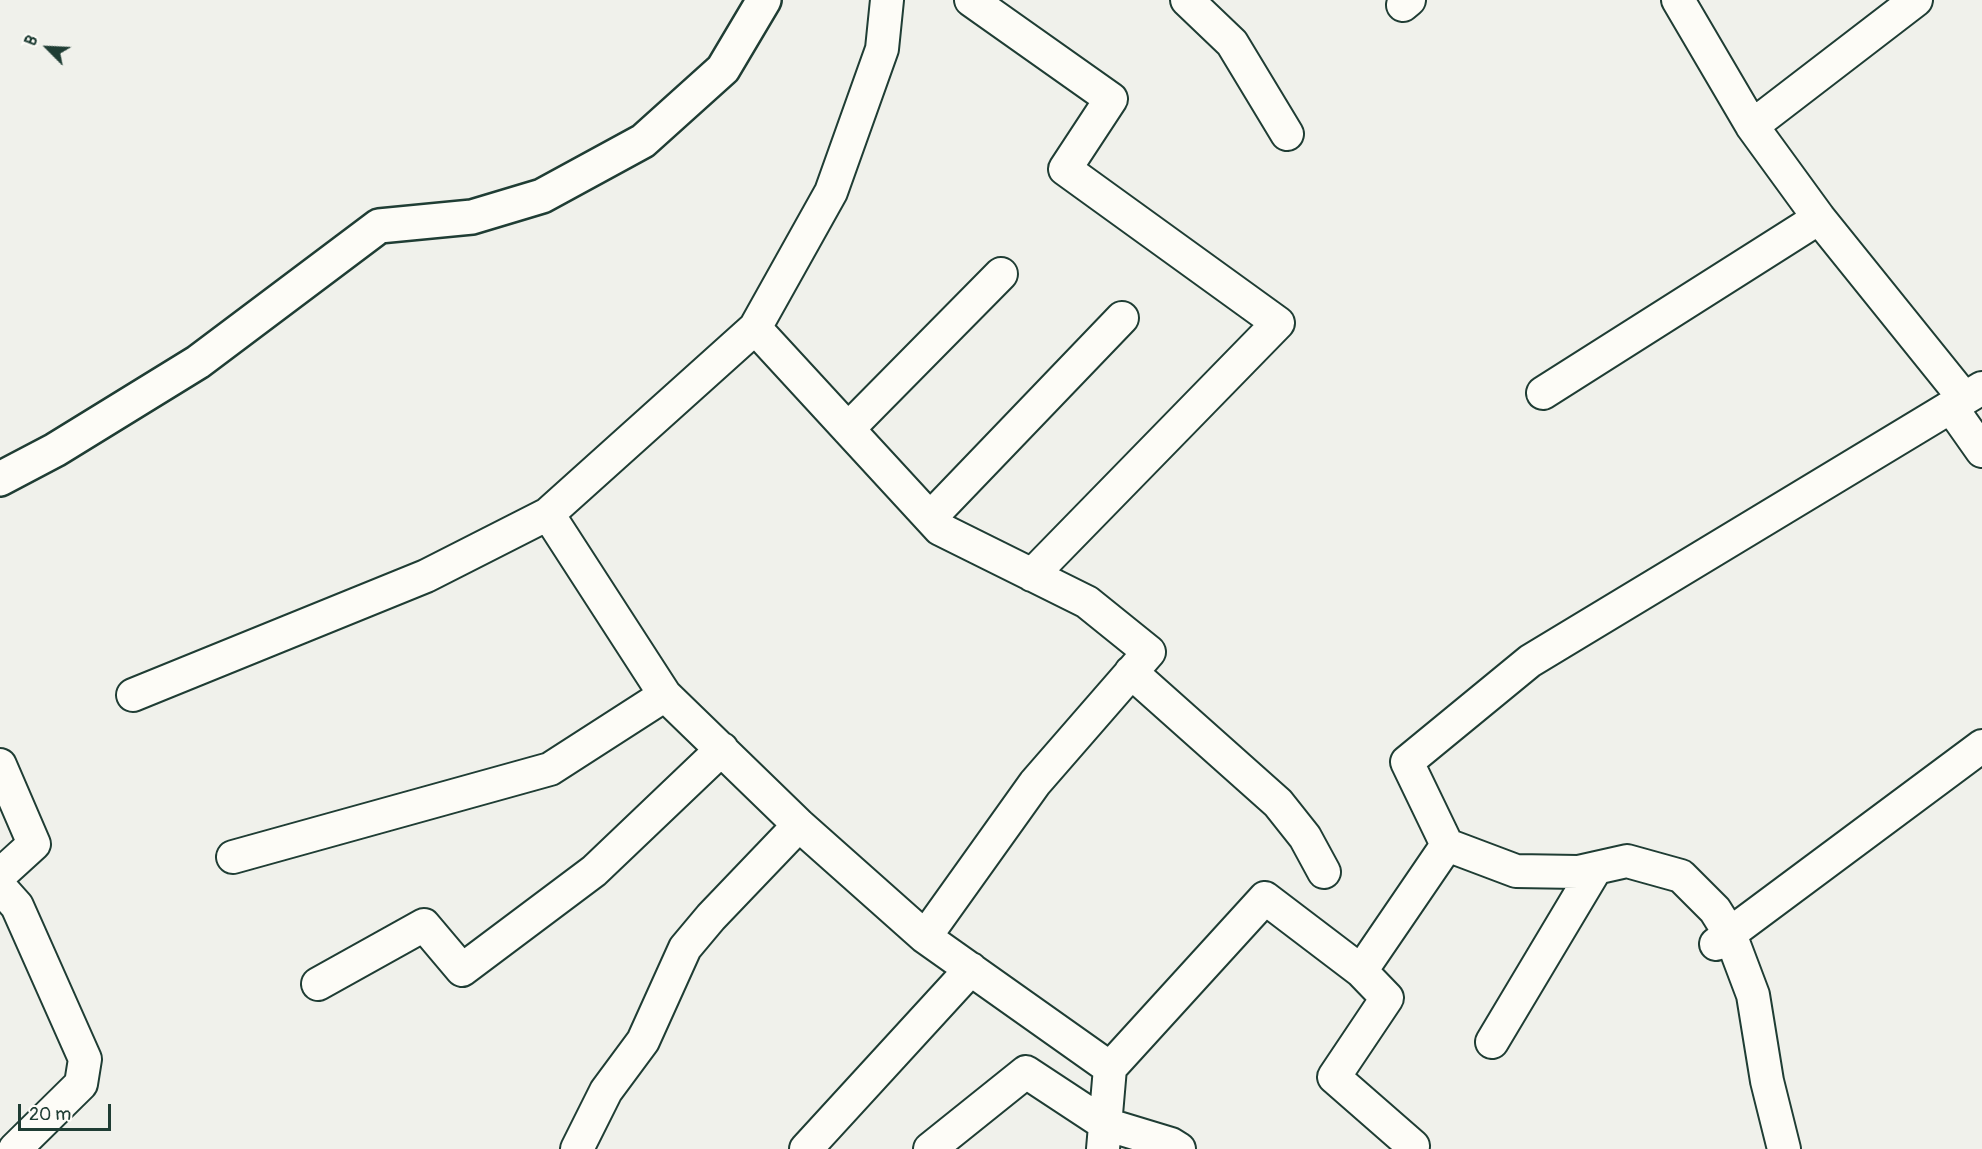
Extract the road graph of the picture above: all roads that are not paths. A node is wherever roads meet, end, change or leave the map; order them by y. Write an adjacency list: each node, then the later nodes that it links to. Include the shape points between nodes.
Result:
1 (764, 0): 17 (main road, via 723,69 643,141 542,196 472,217 379,226 198,362 55,450)
2 (887, 0): 12 (street, via 882,50 831,192)
3 (971, 0): 20 (street, via 1111,99 1065,169 1278,323)
4 (1188, 0): 8 (street, via 1232,43)
5 (1678, 0): 7 (street)
6 (1916, 0): 7 (street)
7 (1752, 126): 9 (street)
8 (1287, 134)
9 (1819, 218): 13 (street); 14 (street)
10 (1001, 274): 15 (street)
11 (1122, 318): 19 (street)
12 (755, 328): 15 (street); 18 (street)
13 (1543, 393)
14 (1966, 398): 16 (street); 28 (street, via 1530,661 1407,762)
15 (848, 429): 19 (street)
16 (1982, 451)
17 (0, 478)
18 (548, 514): 22 (street, via 426,576); 23 (street)
19 (930, 518): 20 (street, via 940,530)
20 (1032, 574): 21 (street, via 1087,602 1149,652)
21 (1131, 672): 31 (street, via 1278,803 1305,837); 34 (street, via 1035,783)
22 (133, 695)
23 (665, 695): 25 (street); 29 (street, via 550,770)
24 (1982, 746): 35 (street)
25 (722, 749): 27 (street); 38 (street, via 594,871 462,970 424,925)
26 (0, 765): 32 (street, via 34,844)
27 (799, 825): 34 (street); 43 (street, via 685,948 643,1041 606,1091)
28 (1447, 845): 30 (street, via 1516,871 1578,872); 37 (street)
29 (233, 856)
30 (1596, 868): 35 (street, via 1627,861 1681,876 1715,910); 39 (street)
31 (1324, 872)
32 (0, 875)
33 (0, 887): 42 (street, via 17,906 85,1059 81,1084)
34 (925, 937): 36 (street)
35 (1723, 939): 48 (street, via 1753,996 1767,1082)
36 (971, 969): 40 (street); 44 (street)
37 (1361, 970): 40 (street, via 1265,898); 47 (street, via 1387,998 1334,1077 1413,1146)
38 (318, 984)
39 (1492, 1042)
40 (1110, 1068): 41 (street)
41 (1104, 1136): 45 (street, via 1026,1072); 46 (street, via 1171,1144)
42 (15, 1149)
43 (577, 1149)
44 (806, 1149)
45 (930, 1149)
46 (1179, 1149)
47 (1410, 1149)
48 (1784, 1149)

